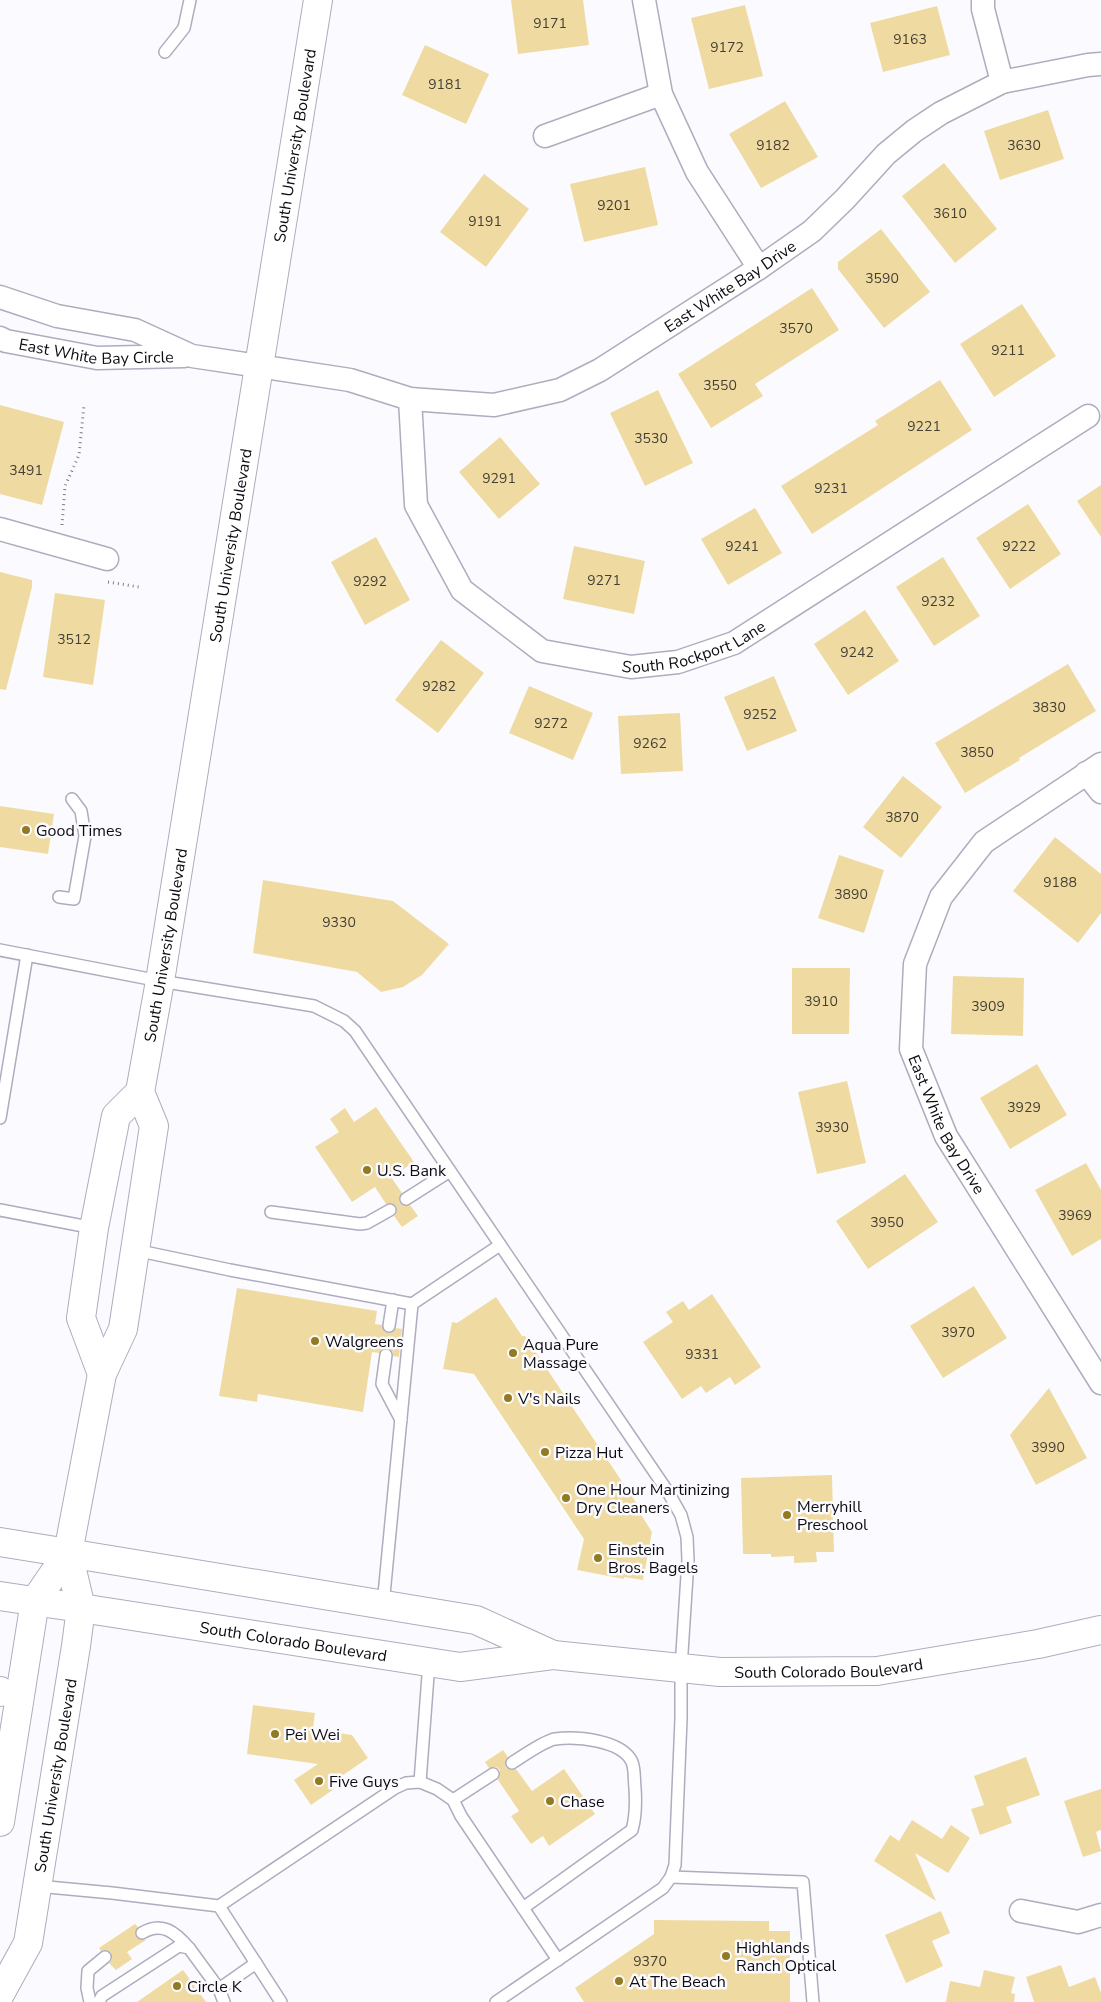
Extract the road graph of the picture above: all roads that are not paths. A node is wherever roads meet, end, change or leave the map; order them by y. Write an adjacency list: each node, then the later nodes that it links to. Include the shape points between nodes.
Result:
1 (190, 0): 5 (lane, via 184,28)
2 (318, 0): 14 (main road, South University Boulevard)
3 (644, 0): 8 (street)
4 (983, 0): 7 (street)
5 (165, 52)
6 (1101, 64): 7 (street, East White Bay Drive)
7 (1002, 82): 10 (street, East White Bay Drive, via 941,113 914,131 886,154 812,231)
8 (660, 94): 9 (street); 10 (street, via 698,172)
9 (546, 136)
10 (759, 268): 15 (street, East White Bay Drive, via 600,370 560,390 494,405)
11 (0, 297): 13 (street, via 57,316 135,330)
12 (0, 338): 13 (street, East White Bay Circle, via 97,358)
13 (192, 356): 14 (street, East White Bay Drive)
14 (259, 366): 15 (street, East White Bay Drive, via 350,380); 25 (main road, South University Boulevard)
15 (410, 399): 16 (street, South Rockport Lane, via 416,505 462,590 542,652 631,667 678,662 734,643)
16 (1088, 416)
17 (0, 529): 18 (street)
18 (107, 559)
19 (1093, 768): 20 (street); 41 (street, East White Bay Drive, via 984,842 941,897 915,964 911,1049 946,1136)
20 (1101, 792)
21 (72, 799): 22 (lane, via 81,811 85,836 74,899)
22 (59, 897)
23 (0, 950): 24 (lane)
24 (27, 955): 25 (lane); 27 (lane)
25 (160, 980): 26 (main road, South University Boulevard); 28 (lane, via 314,1006 344,1021 355,1031)
26 (140, 1092): 33 (main road, via 116,1116); 35 (main road, South University Boulevard, via 154,1126)
27 (0, 1118)
28 (450, 1171): 29 (lane); 34 (lane)
29 (406, 1199)
30 (0, 1210): 33 (lane)
31 (390, 1210): 32 (lane, via 360,1224)
32 (271, 1212)
33 (94, 1228): 40 (main road, via 80,1318)
34 (500, 1246): 37 (lane); 52 (lane, via 681,1515 687,1537 688,1560)
35 (135, 1250): 36 (lane); 40 (main road, South University Boulevard, via 124,1329)
36 (392, 1300): 37 (lane); 38 (lane)
37 (412, 1304): 42 (lane)
38 (389, 1326)
39 (386, 1354): 42 (lane, via 382,1384)
40 (102, 1374): 44 (main road, South University Boulevard)
41 (1101, 1383)
42 (401, 1420): 47 (lane)
43 (0, 1542): 44 (main road, South Colorado Boulevard)
44 (68, 1553): 46 (main road, South University Boulevard); 47 (main road, South Colorado Boulevard); 48 (main road, South University Boulevard)
45 (0, 1596): 46 (main road, South Colorado Boulevard)
46 (35, 1601): 48 (main road, South Colorado Boulevard); 57 (main road, South University Boulevard)
47 (383, 1605): 50 (main road, South Colorado Boulevard, via 476,1620)
48 (81, 1608): 51 (main road, South Colorado Boulevard); 59 (main road, South University Boulevard)
49 (1101, 1630): 52 (main road, South Colorado Boulevard, via 877,1671 720,1672)
50 (553, 1656): 51 (main road, South Colorado Boulevard, via 460,1667); 52 (main road, South Colorado Boulevard)
51 (429, 1662): 55 (lane)
52 (681, 1668): 58 (lane, via 675,1865)
53 (512, 1763): 61 (lane, via 554,1739 596,1740 618,1748 633,1763 636,1804 632,1830)
54 (493, 1774): 56 (lane)
55 (420, 1782): 56 (lane); 60 (lane, via 395,1788)
56 (453, 1800): 61 (lane)
57 (1, 1812)
58 (671, 1877): 67 (lane, via 664,1888); 76 (lane, via 803,1882)
59 (37, 1886): 60 (lane); 70 (main road, South University Boulevard, via 28,1943)
60 (219, 1906): 68 (lane)
61 (523, 1908): 67 (lane)
62 (1021, 1911): 63 (street, via 1078,1922)
63 (1101, 1915)
64 (142, 1933): 65 (lane, via 152,1927 164,1928)
65 (189, 1948): 69 (lane); 72 (lane, via 178,1946 102,1996)
66 (105, 1957): 71 (lane, via 88,1971)
67 (558, 1960): 75 (lane)
68 (256, 1963): 69 (lane); 74 (lane)
69 (219, 1989): 73 (lane)
70 (0, 1994)
71 (90, 2002)
72 (99, 2002)
73 (224, 2002)
74 (281, 2002)
75 (496, 2002)
76 (814, 2002)

